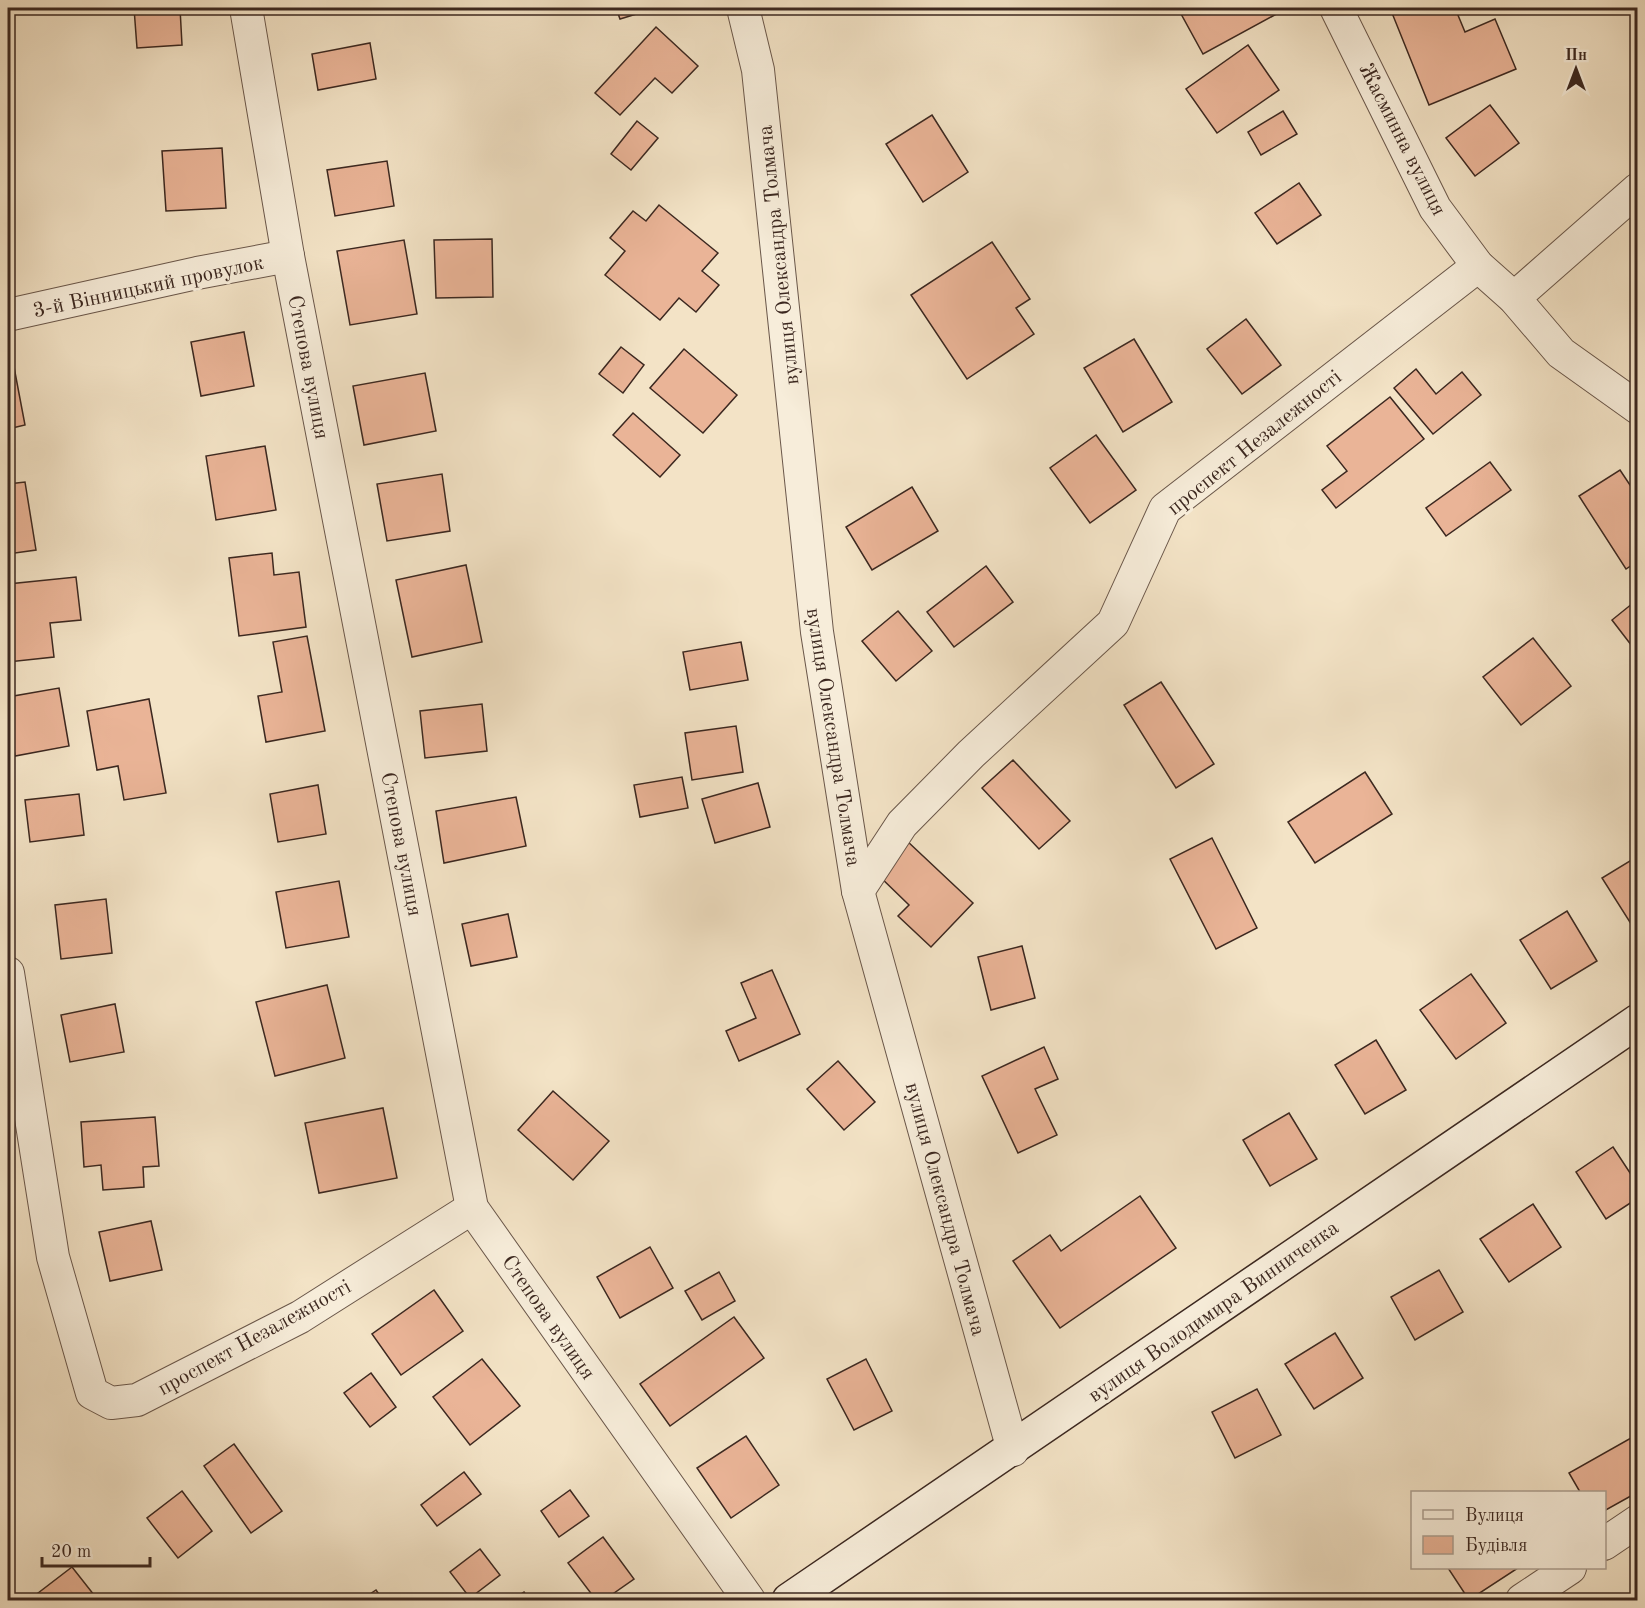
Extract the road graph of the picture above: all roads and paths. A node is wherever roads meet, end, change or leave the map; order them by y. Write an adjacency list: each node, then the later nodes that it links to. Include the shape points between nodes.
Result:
1 (246, 8): 5 (street, Степова вулиця)
2 (743, 8): 10 (street, вулиця Олександра Толмача, via 758,70 817,632)
3 (1336, 8): 6 (street, Жасминна вулиця, via 1435,208)
4 (1638, 189): 7 (street)
5 (288, 256): 8 (street, 3-й Вінницький провулок); 13 (street, Степова вулиця)
6 (1478, 266): 7 (street, Жасминна вулиця); 10 (street, проспект Незалежності, via 1165,509 1113,623 971,754 902,824)
7 (1514, 298): 9 (street, Жасминна вулиця, via 1561,353)
8 (8, 315)
9 (1638, 408)
10 (858, 891): 14 (street, вулиця Олександра Толмача)
11 (8, 973): 13 (street, проспект Незалежності, via 53,1257 92,1393 111,1403 136,1400 300,1317)
12 (1638, 1022): 14 (main road, вулиця Володимира Винниченка)
13 (472, 1208): 18 (street, Степова вулиця)
14 (1013, 1450): 19 (main road, вулиця Володимира Винниченка)
15 (1638, 1521): 16 (street)
16 (1606, 1543)
17 (1568, 1569): 20 (street)
18 (749, 1600)
19 (789, 1600)
20 (1522, 1600)

